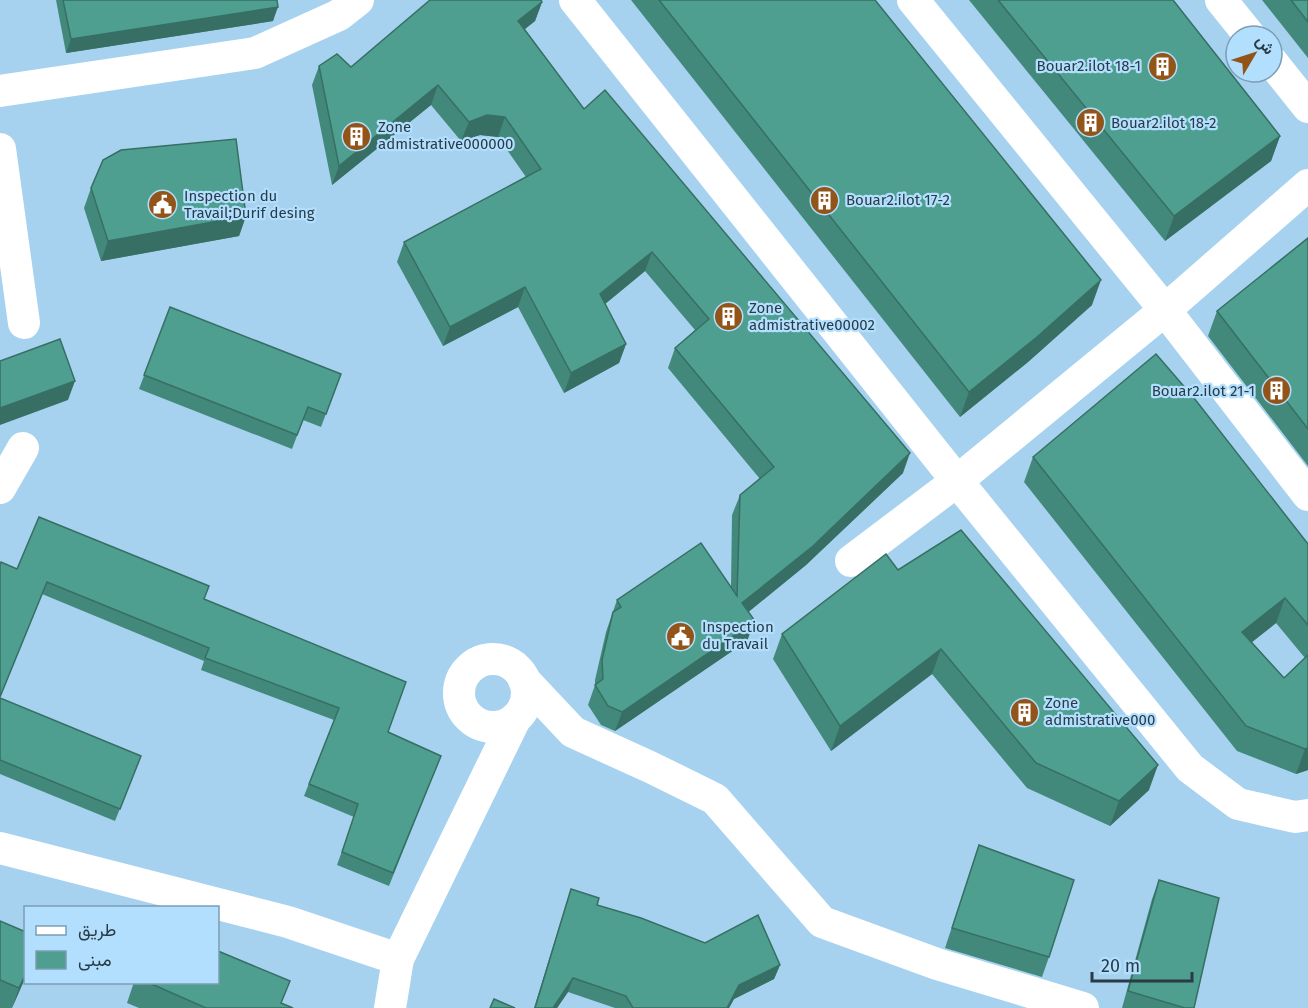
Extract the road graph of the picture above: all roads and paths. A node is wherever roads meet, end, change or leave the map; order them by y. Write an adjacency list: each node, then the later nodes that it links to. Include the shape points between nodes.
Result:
1 (358, 0): 7 (street, via 339,15 255,53)
2 (574, 0): 14 (street)
3 (913, 0): 11 (street)
4 (1221, 0): 5 (street)
5 (1240, 24)
6 (1284, 77): 8 (street)
7 (0, 91)
8 (1308, 106)
9 (0, 148): 12 (street)
10 (1308, 185): 11 (street)
11 (1165, 310): 14 (street); 16 (street)
12 (24, 323)
13 (23, 448): 15 (street)
14 (957, 481): 17 (street); 20 (street, via 1190,768 1238,804 1295,817)
15 (0, 488)
16 (1308, 495)
17 (851, 561)
18 (524, 680): 19 (street, via 526,701); 19 (street, via 509,663 498,660 476,663 461,680 460,702 473,721 495,728); 24 (street, via 573,732 715,799 822,922 937,964)
19 (515, 719): 22 (street)
20 (1308, 815)
21 (0, 848): 22 (street, via 288,922)
22 (398, 959): 23 (street)
23 (390, 1008)
24 (1083, 1008)

